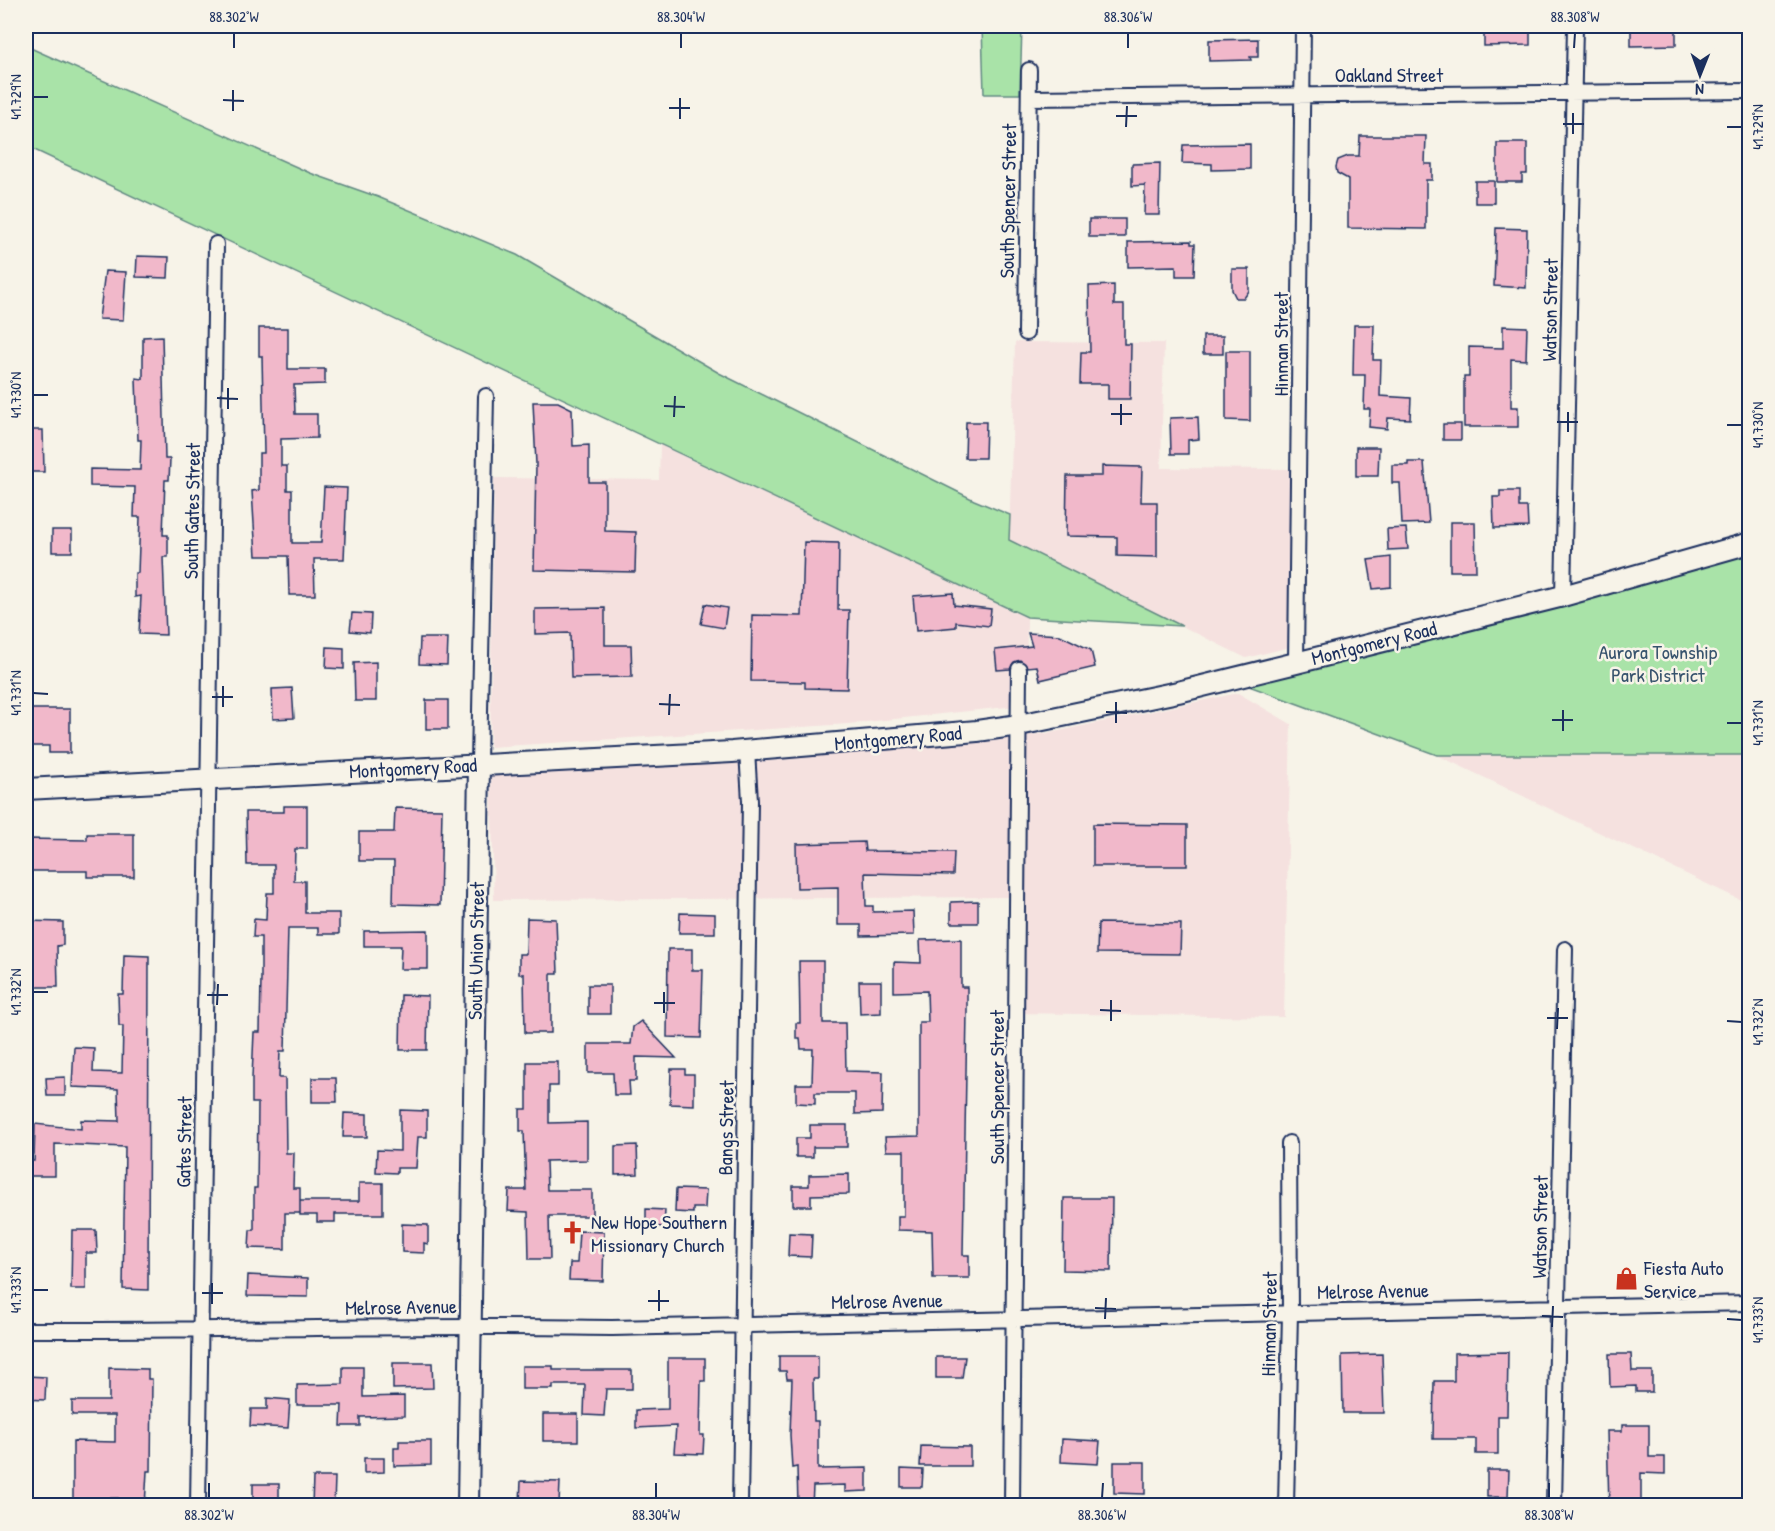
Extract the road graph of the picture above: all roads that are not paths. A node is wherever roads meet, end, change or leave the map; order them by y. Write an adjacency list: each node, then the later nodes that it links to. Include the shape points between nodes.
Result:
1 (1303, 26): 6 (street, Hinman Street)
2 (1575, 26): 5 (street, Watson Street)
3 (1029, 70): 7 (street, South Spencer Street)
4 (1749, 91): 5 (street, Oakland Street)
5 (1574, 94): 6 (street, Oakland Street); 12 (street, Watson Street)
6 (1302, 95): 7 (street, Oakland Street); 13 (street, Hinman Street)
7 (1029, 98): 9 (street, South Spencer Street)
8 (216, 244): 18 (street, South Gates Street)
9 (1026, 333)
10 (486, 396): 17 (street, South Union Street)
11 (1749, 543): 12 (street, Montgomery Road)
12 (1563, 596): 13 (street, Montgomery Road)
13 (1296, 663): 15 (street, Montgomery Road)
14 (1019, 669): 15 (street, South Spencer Street)
15 (1019, 725): 16 (street, Montgomery Road); 25 (street, South Spencer Street)
16 (747, 751): 17 (street, Montgomery Road); 26 (street, Bangs Street, via 750,801)
17 (479, 764): 18 (street, Montgomery Road); 27 (street, South Union Street)
18 (208, 778): 19 (street, Montgomery Road); 29 (street, Gates Street)
19 (26, 789)
20 (1565, 949): 23 (street, Watson Street)
21 (1289, 1143): 24 (street, Hinman Street)
22 (1749, 1303): 23 (street, Melrose Avenue)
23 (1557, 1307): 24 (street, Melrose Avenue); 35 (street, Watson Street)
24 (1290, 1312): 25 (street, Melrose Avenue); 34 (street, Hinman Street)
25 (1015, 1317): 26 (street, Melrose Avenue); 33 (street, South Spencer Street)
26 (743, 1323): 27 (street, Melrose Avenue, via 612,1328); 32 (street, Bangs Street)
27 (471, 1325): 29 (street, Melrose Avenue); 31 (street, South Union Street)
28 (26, 1330): 29 (street, Melrose Avenue)
29 (201, 1331): 30 (street, Gates Street)
30 (198, 1506)
31 (468, 1506)
32 (740, 1506)
33 (1012, 1506)
34 (1286, 1506)
35 (1554, 1506)

